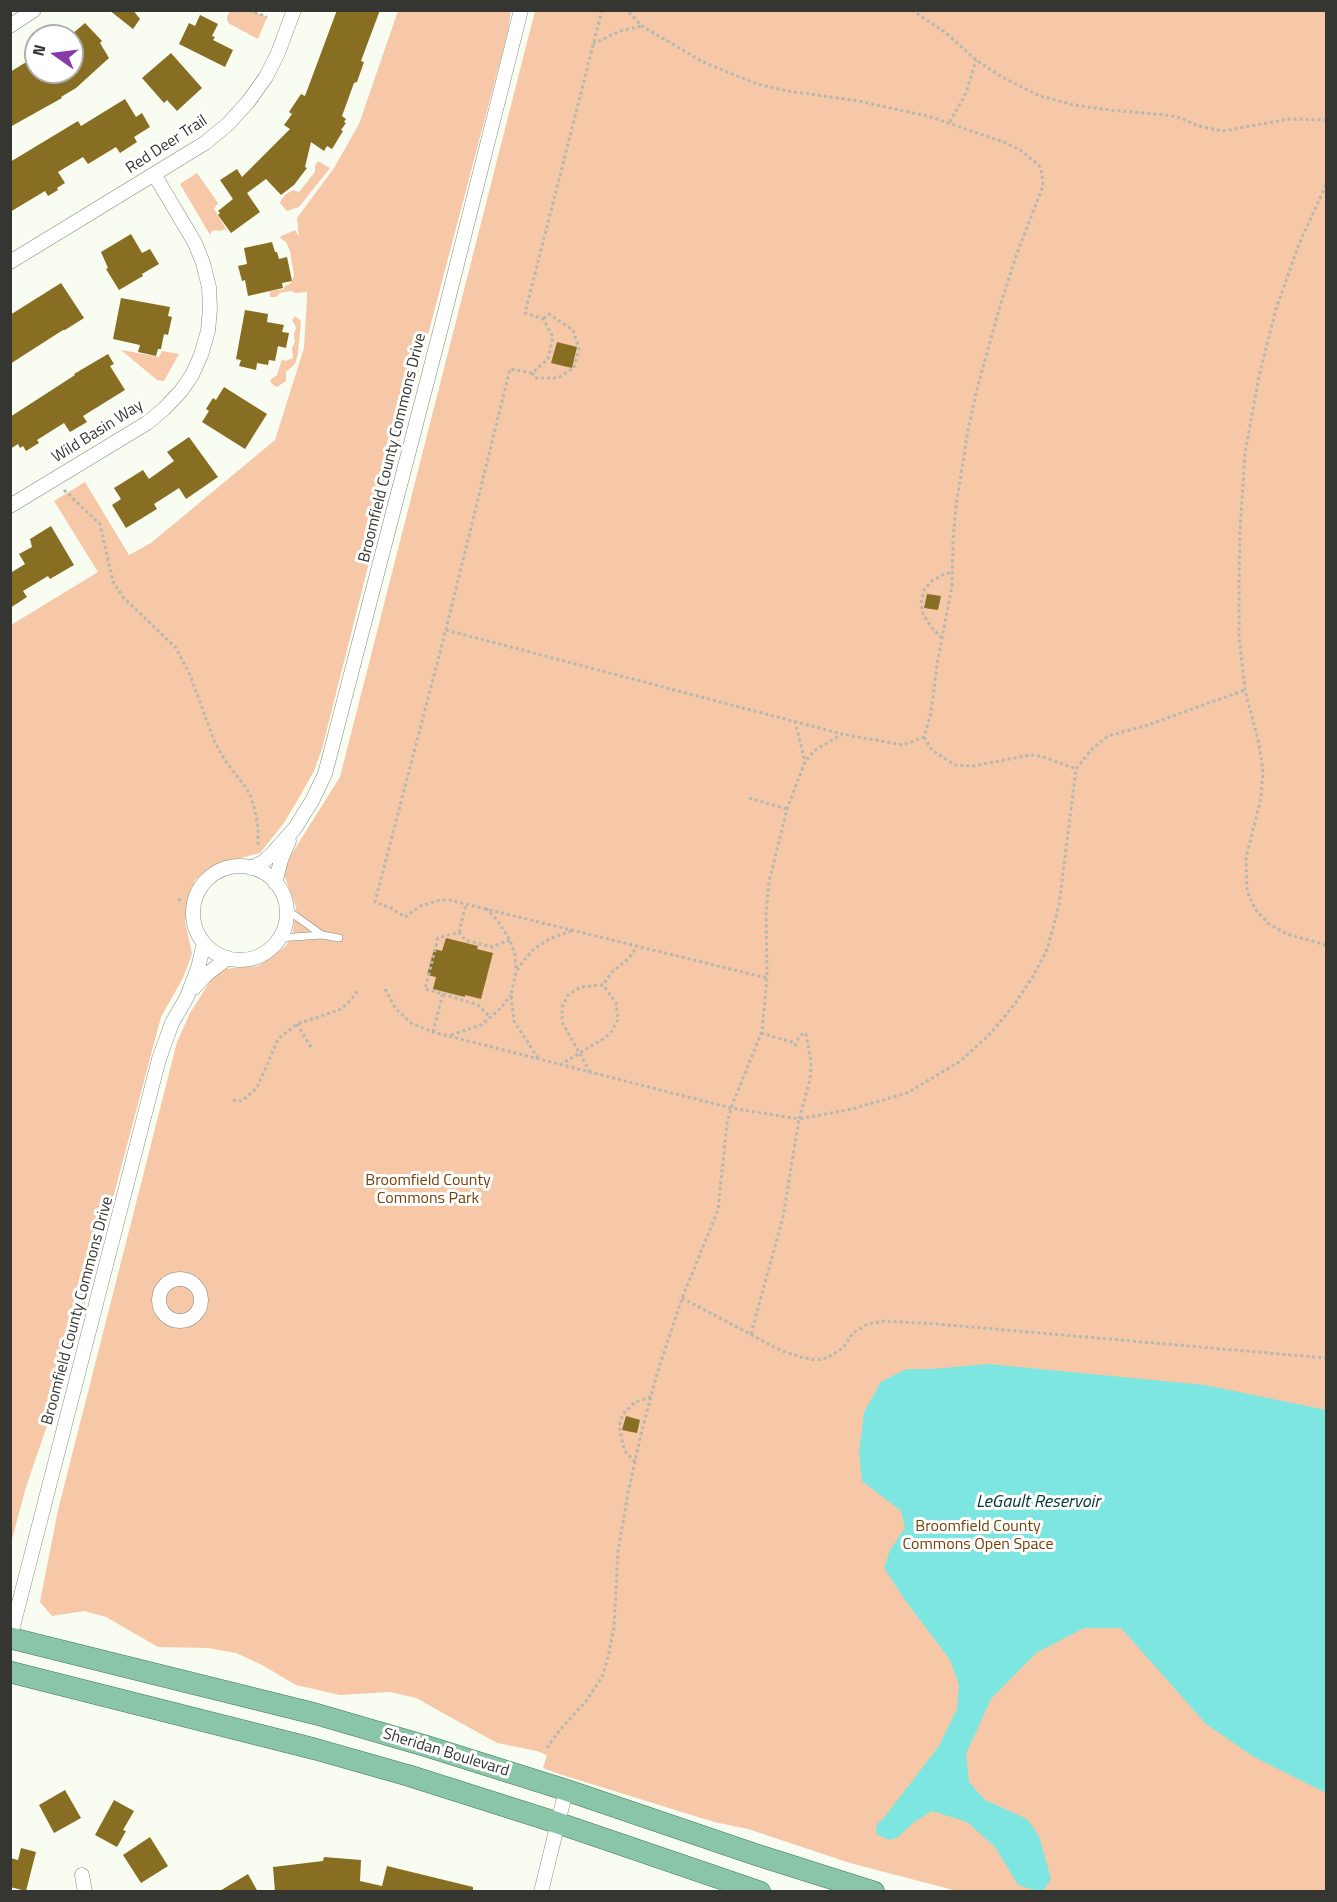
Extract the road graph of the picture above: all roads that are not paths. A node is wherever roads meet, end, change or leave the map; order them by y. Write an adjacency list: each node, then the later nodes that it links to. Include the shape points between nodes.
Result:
1 (34, 10): 4 (street)
2 (294, 10): 5 (street, Red Deer Trail, via 278,53 248,102 205,143)
3 (521, 10): 8 (street, Broomfield County Commons Drive, via 334,743 321,782)
4 (10, 26)
5 (154, 174): 6 (street, Red Deer Trail); 7 (street, Wild Basin Way, via 203,263 210,309 201,355 186,383 164,410)
6 (10, 262)
7 (10, 506)
8 (295, 828): 9 (street, Broomfield County Commons Drive, via 272,854); 10 (street)
9 (251, 868): 10 (street); 15 (street, via 227,868 203,885 193,912 196,930)
10 (275, 883): 11 (street)
11 (286, 909): 12 (lane); 13 (street)
12 (322, 935): 13 (lane); 14 (lane)
13 (279, 938): 16 (street, via 270,949 252,958)
14 (339, 938)
15 (204, 943): 16 (street); 17 (street, Broomfield County Commons Drive)
16 (228, 958): 17 (street, Broomfield County Commons Drive)
17 (187, 997): 18 (street, Broomfield County Commons Drive, via 159,1059)
18 (10, 1638): 20 (main road, Sheridan Boulevard, via 316,1714)
19 (10, 1672): 21 (main road, Sheridan Boulevard, via 315,1749)
20 (566, 1790): 21 (street); 26 (main road, Sheridan Boulevard)
21 (558, 1823): 24 (street); 25 (main road, Sheridan Boulevard)
22 (82, 1875): 23 (street)
23 (85, 1892)
24 (541, 1892)
25 (760, 1892)
26 (874, 1892)

